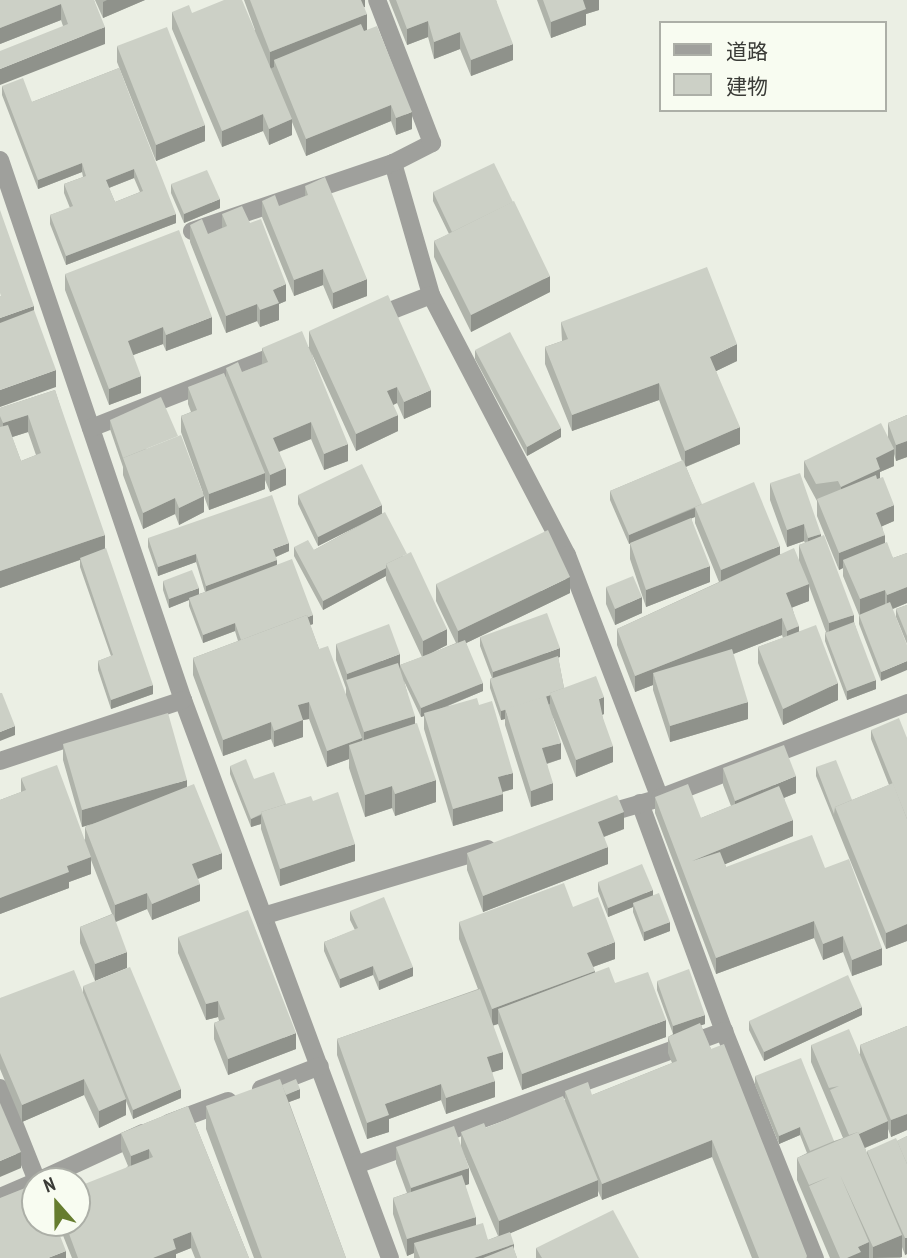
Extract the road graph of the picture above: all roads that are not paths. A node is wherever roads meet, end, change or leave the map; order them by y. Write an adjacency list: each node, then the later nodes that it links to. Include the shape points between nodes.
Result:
1 (377, 0): 3 (street, via 432,143)
2 (0, 160): 4 (street)
3 (393, 163): 5 (street); 6 (street)
4 (4, 187): 9 (street)
5 (192, 231)
6 (431, 295): 7 (street); 13 (street, via 566,555)
7 (355, 324)
8 (305, 344): 9 (street)
9 (91, 428): 10 (street)
10 (183, 700): 12 (street); 17 (street)
11 (907, 702): 13 (street)
12 (0, 761)
13 (660, 797): 14 (street)
14 (640, 803): 15 (street); 18 (street)
15 (586, 819)
16 (506, 843): 17 (street)
17 (266, 915): 19 (street)
18 (724, 1031): 21 (street); 27 (street)
19 (320, 1066): 21 (street); 23 (street, via 108,1146)
20 (0, 1088): 22 (street)
21 (356, 1165): 26 (street)
22 (31, 1167)
23 (65, 1167)
24 (21, 1188): 25 (street)
25 (0, 1197)
26 (390, 1258)
27 (815, 1258)

